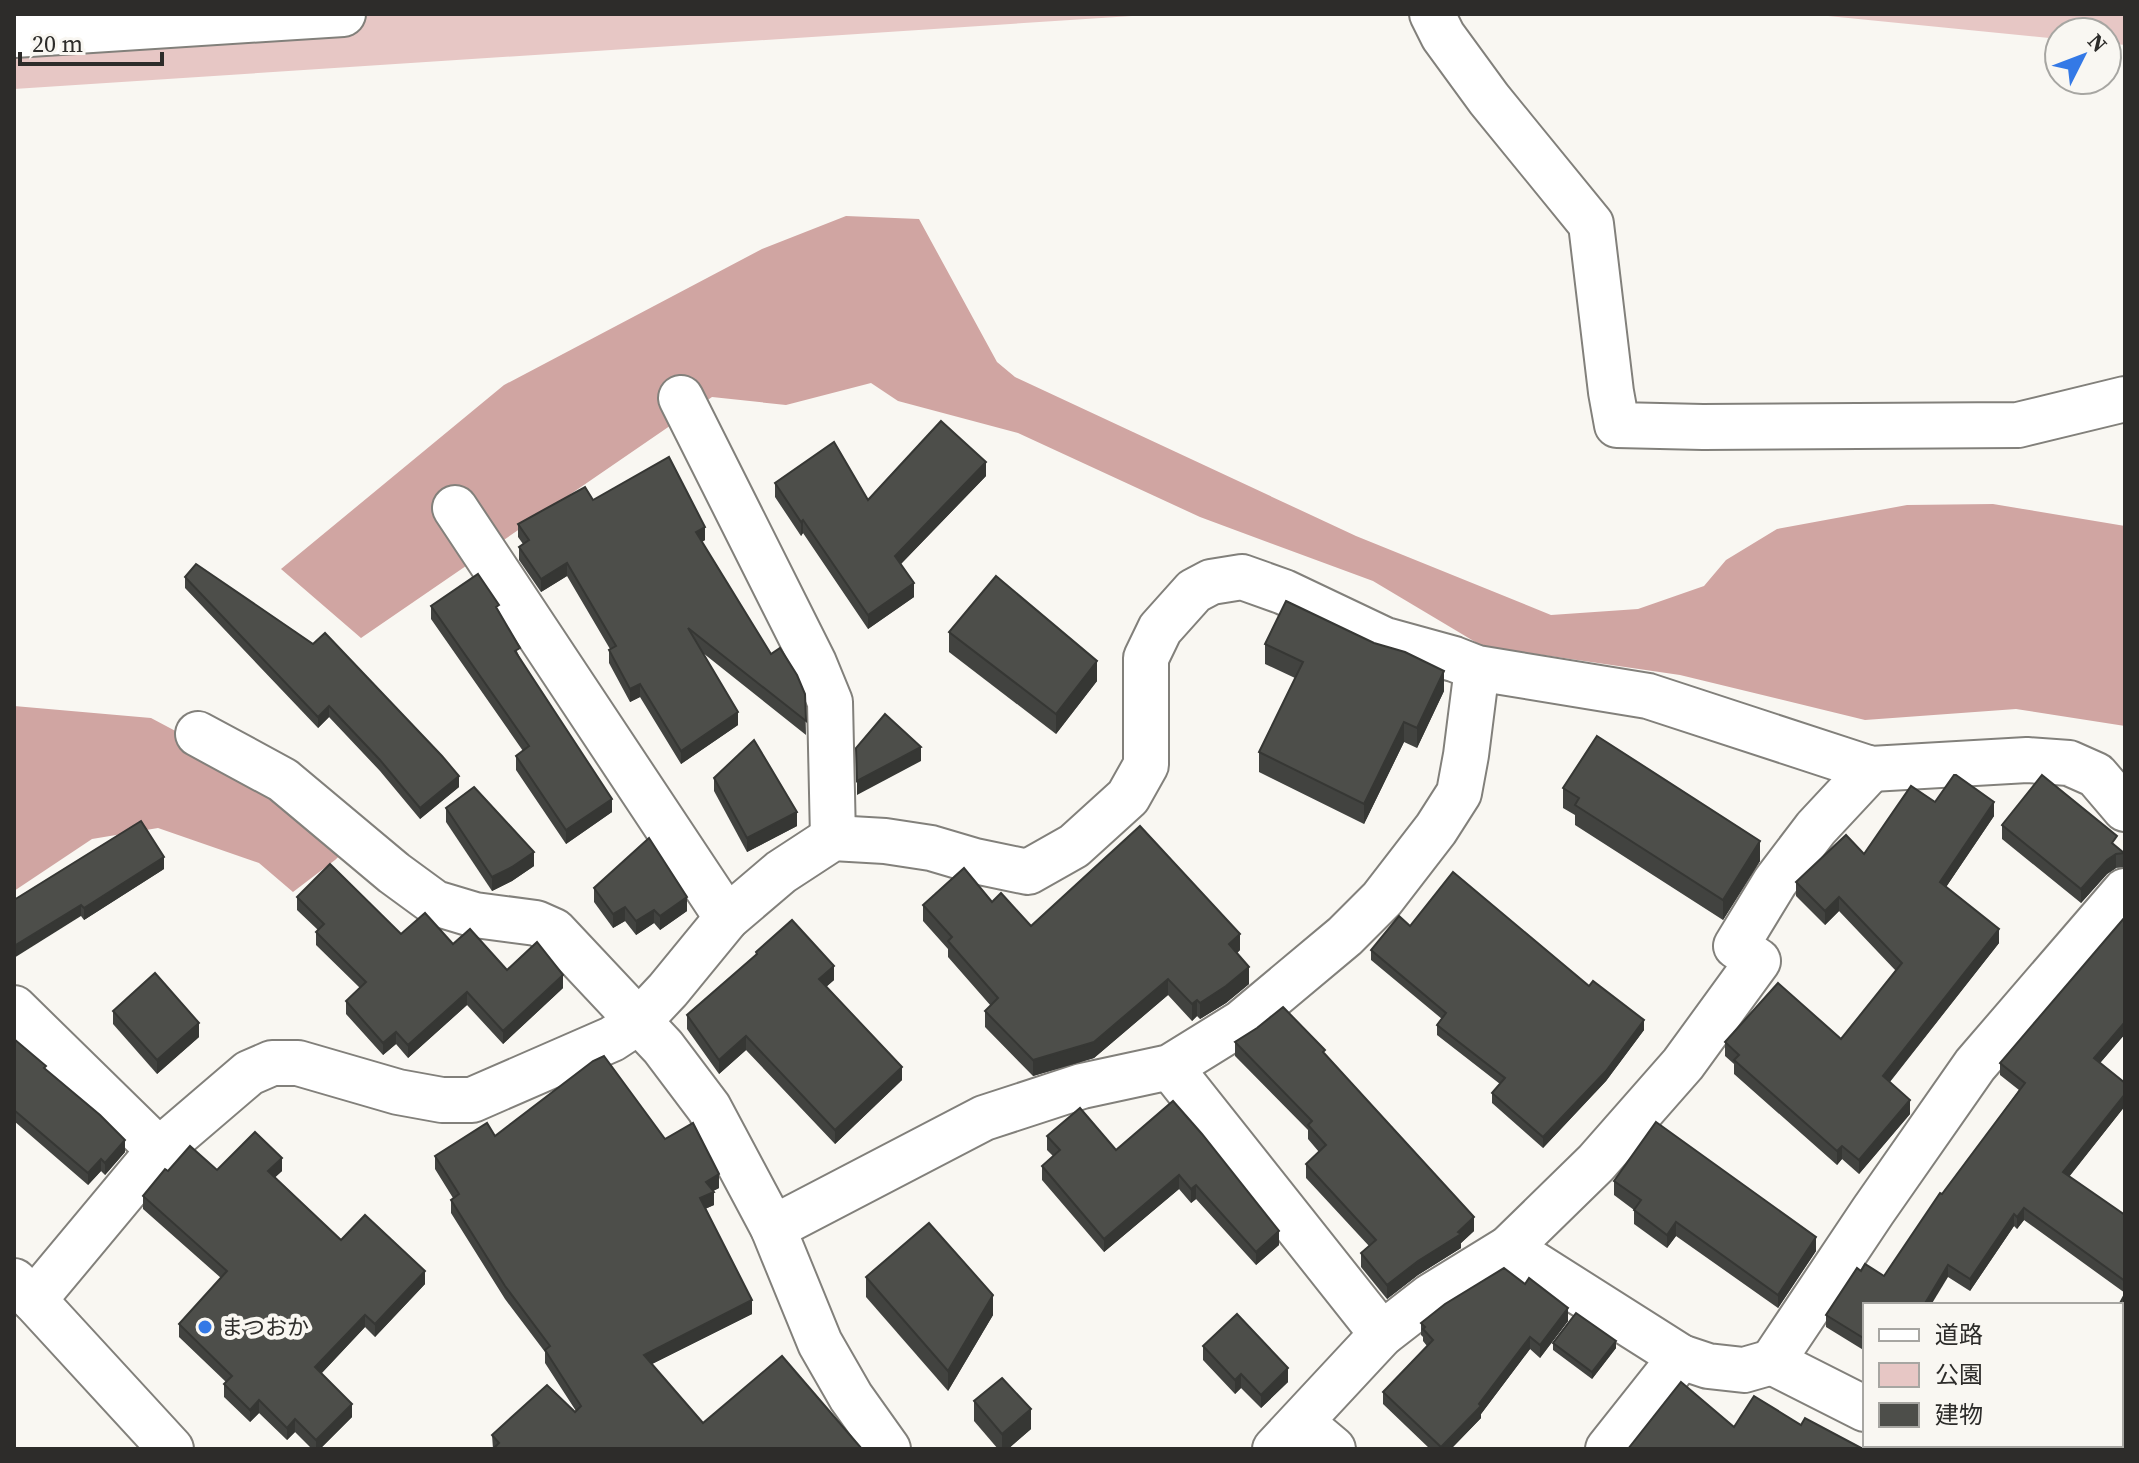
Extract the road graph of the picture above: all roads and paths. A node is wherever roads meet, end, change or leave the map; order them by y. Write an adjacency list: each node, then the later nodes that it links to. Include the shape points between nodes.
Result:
1 (343, 14): 4 (street)
2 (1405, 14): 3 (street)
3 (1437, 25): 6 (street, via 1489,99 1591,224 1617,425 2018,425)
4 (14, 35)
5 (681, 398): 12 (street, via 830,702)
6 (2125, 399)
7 (455, 508): 14 (street)
8 (1477, 668): 10 (street, via 1648,696); 12 (street, via 1385,640 1242,577 1211,582 1194,591 1160,629 1146,658 1146,765 1128,797 1074,846 1028,872 931,848); 17 (street, via 1459,793 1427,841 1345,936 1241,1023)
9 (198, 734): 16 (street, via 283,780 435,903 554,931)
10 (1871, 769): 11 (street, via 2027,760 2069,763 2096,775); 20 (street, via 1775,882 1736,946 1758,961 1683,1064 1596,1163)
11 (2125, 809)
12 (833, 838): 14 (street, via 781,872)
13 (2125, 891): 24 (street, via 1975,1065)
14 (727, 918): 16 (street)
15 (14, 1008): 18 (street)
16 (638, 1022): 18 (street, via 612,1039 472,1100 398,1092 298,1063 272,1063 249,1073); 19 (street, via 709,1108)
17 (1170, 1067): 19 (street, via 1082,1086 984,1118); 22 (street)
18 (159, 1150): 21 (street)
19 (773, 1228): 27 (street, via 820,1343)
20 (1509, 1248): 22 (street); 23 (street)
21 (24, 1290): 28 (street)
22 (1382, 1334): 26 (street)
23 (1681, 1357): 24 (street, via 1744,1370); 29 (street)
24 (1772, 1362): 25 (street)
25 (1863, 1408)
26 (1303, 1440)
27 (873, 1443)
28 (171, 1449)
29 (1608, 1449)

